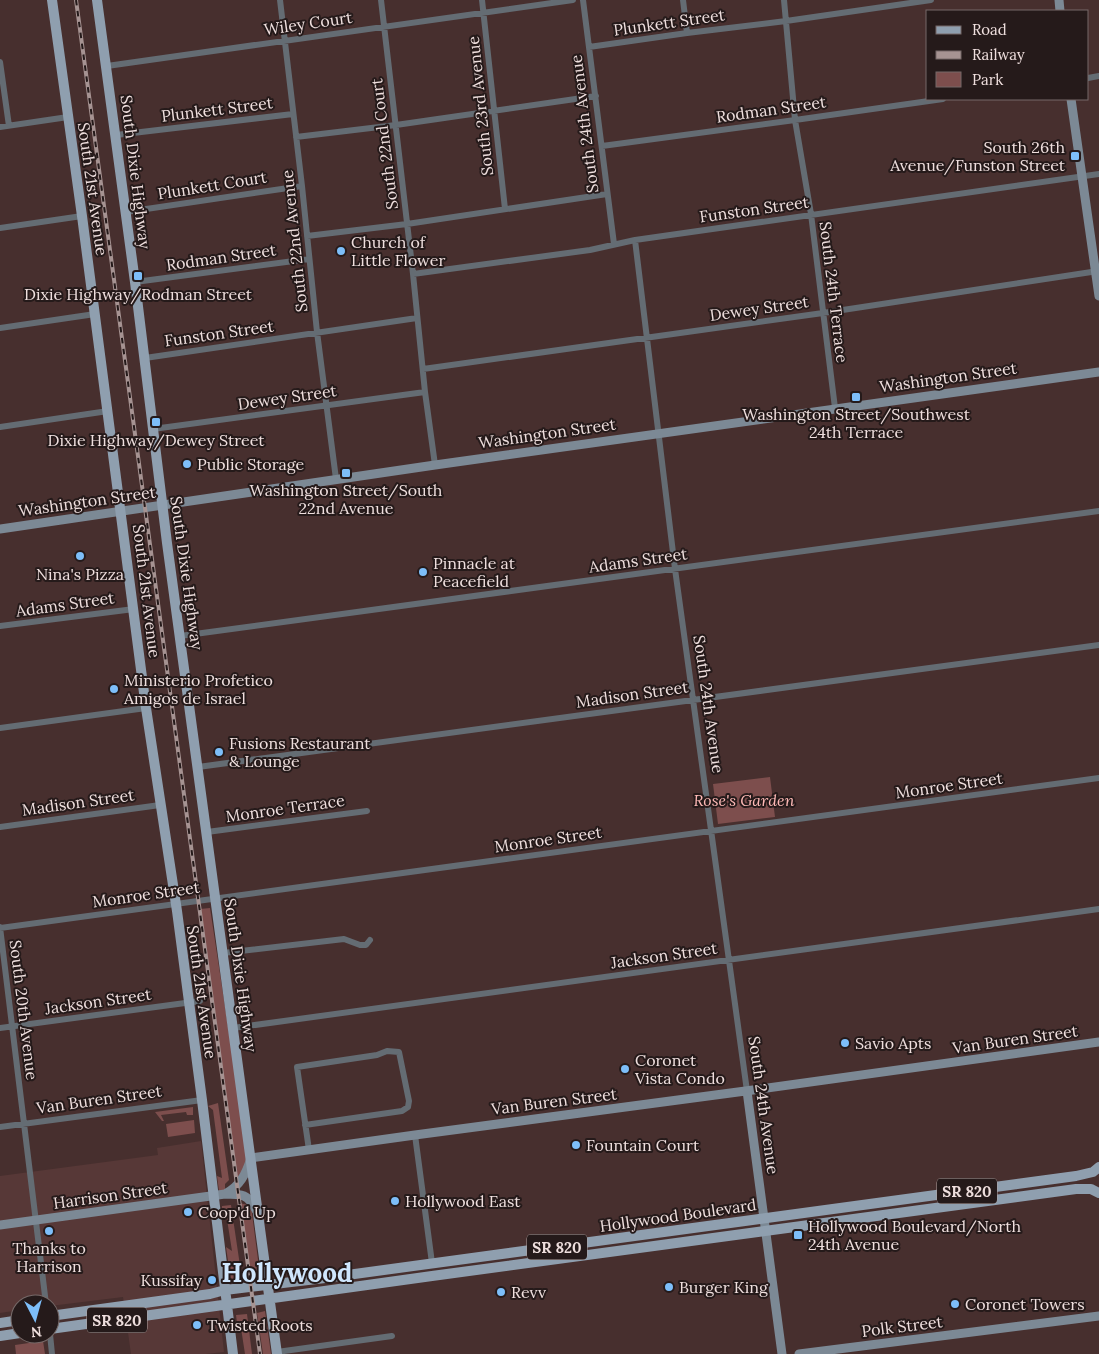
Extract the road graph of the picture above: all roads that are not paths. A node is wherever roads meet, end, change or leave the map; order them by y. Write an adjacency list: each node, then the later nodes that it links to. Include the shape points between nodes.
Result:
1 (52, 0): 25 (main road, South 21st Avenue)
2 (97, 0): 19 (main road, South Dixie Highway)
3 (280, 0): 16 (street, South 22nd Avenue)
4 (381, 0): 14 (street, South 22nd Court)
5 (482, 0): 12 (street, South 23rd Avenue)
6 (573, 0): 12 (street, Wiley Court)
7 (583, 0): 17 (street, South 24th Avenue)
8 (683, 0): 15 (street)
9 (784, 0): 13 (street, South 24th Terrace)
10 (931, 0): 11 (street, Plunkett Street)
11 (885, 3): 13 (street, Plunkett Street)
12 (484, 12): 14 (street, Wiley Court); 23 (street, South 23rd Avenue)
13 (786, 21): 15 (street, Plunkett Street); 26 (street, South 24th Terrace)
14 (385, 26): 16 (street, Wiley Court); 27 (street, South 22nd Court)
15 (687, 33): 17 (street, Plunkett Street)
16 (284, 40): 19 (street, Wiley Court); 24 (street, South 22nd Avenue)
17 (589, 47): 20 (street, South 24th Avenue)
18 (0, 62): 28 (street)
19 (107, 66): 30 (main road, South Dixie Highway)
20 (596, 96): 23 (street); 32 (street, South 24th Avenue)
21 (936, 100): 26 (street, Rodman Street)
22 (1071, 100): 34 (street)
23 (495, 111): 27 (street); 37 (street, South 23rd Avenue)
24 (293, 114): 30 (street, Plunkett Street); 31 (street, South 22nd Avenue)
25 (68, 117): 28 (street); 40 (main road, South 21st Avenue)
26 (796, 120): 32 (street, Rodman Street); 39 (street, South 24th Terrace)
27 (396, 125): 31 (street); 41 (street, South 22nd Court)
28 (9, 126): 29 (street)
29 (0, 127)
30 (116, 135): 38 (main road, South Dixie Highway)
31 (296, 137): 35 (street, South 22nd Avenue)
32 (602, 146): 36 (street, South 24th Avenue)
33 (1099, 174): 34 (street, Funston Street)
34 (1082, 176): 39 (street, Funston Street); 47 (street)
35 (302, 186): 38 (street, Plunkett Court); 43 (street, South 22nd Avenue)
36 (607, 194): 37 (street); 45 (street, South 24th Avenue)
37 (505, 209): 41 (street)
38 (126, 212): 49 (main road, South Dixie Highway)
39 (811, 214): 44 (street, Funston Street); 51 (street, South 24th Terrace)
40 (82, 216): 42 (street); 52 (main road, South 21st Avenue)
41 (408, 224): 43 (street); 48 (street, South 22nd Court)
42 (0, 228)
43 (307, 236): 46 (street, South 22nd Avenue)
44 (634, 240): 45 (street, Funston Street); 56 (street, South 24th Avenue)
45 (614, 244): 48 (street, Funston Street)
46 (310, 259): 49 (street, Rodman Street); 55 (street, South 22nd Avenue)
47 (1097, 271): 50 (street); 51 (street, Dewey Street)
48 (413, 274): 53 (street, South 22nd Court)
49 (135, 282): 57 (main road, South Dixie Highway)
50 (1099, 296)
51 (823, 313): 56 (street, Dewey Street); 62 (street, South 24th Terrace)
52 (95, 314): 54 (street); 63 (main road, South 21st Avenue)
53 (417, 318): 55 (street, Funston Street); 58 (street, South 22nd Court)
54 (0, 328)
55 (317, 332): 57 (street, Funston Street); 61 (street, South 22nd Avenue)
56 (646, 337): 58 (street, Dewey Street); 66 (street, South 24th Avenue)
57 (145, 358): 65 (main road, South Dixie Highway)
58 (423, 369): 60 (street, South 22nd Court)
59 (1099, 372): 62 (street, Washington Street)
60 (425, 392): 61 (street, Dewey Street); 67 (street, South 22nd Court)
61 (327, 405): 65 (street, Dewey Street); 68 (street, South 22nd Avenue)
62 (835, 408): 66 (street, Washington Street)
63 (108, 411): 64 (street); 70 (main road, South 21st Avenue)
64 (0, 427)
65 (153, 429): 69 (main road, South Dixie Highway)
66 (657, 433): 67 (street, Washington Street); 73 (street, South 24th Avenue)
67 (435, 464): 68 (street, Washington Street)
68 (336, 479): 69 (street, Washington Street)
69 (162, 505): 70 (street, Washington Street); 76 (main road, South Dixie Highway)
70 (121, 511): 72 (street, Washington Street); 74 (main road, South 21st Avenue)
71 (1099, 511): 73 (street, Adams Street)
72 (0, 529)
73 (675, 569): 76 (street, Adams Street); 78 (street, South 24th Avenue)
74 (134, 608): 75 (street, Adams Street); 79 (main road, South 21st Avenue)
75 (0, 626)
76 (180, 636): 81 (main road, South Dixie Highway)
77 (1099, 645): 78 (street, Madison Street)
78 (693, 700): 81 (street, Madison Street); 86 (street, South 24th Avenue)
79 (146, 708): 80 (street); 83 (main road, South 21st Avenue)
80 (0, 728)
81 (198, 767): 87 (main road, South Dixie Highway)
82 (1099, 778): 86 (street, Monroe Street)
83 (160, 805): 85 (street, Madison Street); 89 (main road, South 21st Avenue)
84 (367, 811): 87 (street, Monroe Terrace)
85 (0, 827)
86 (711, 831): 88 (street, Monroe Street); 94 (street, South 24th Avenue)
87 (206, 832): 88 (main road, South Dixie Highway)
88 (216, 899): 89 (street, Monroe Street); 93 (main road, South Dixie Highway)
89 (176, 904): 91 (street, Monroe Street); 95 (main road, South 21st Avenue)
90 (1099, 909): 94 (street, Jackson Street)
91 (0, 928): 96 (street, South 20th Avenue)
92 (370, 940): 93 (street, via 360,945 344,939)
93 (223, 953): 98 (main road, South Dixie Highway)
94 (729, 960): 98 (street, Jackson Street); 100 (street, South 24th Avenue)
95 (194, 1002): 96 (street, Jackson Street); 101 (main road, South 21st Avenue)
96 (13, 1026): 97 (street, Jackson Street); 102 (street, South 20th Avenue)
97 (0, 1028)
98 (233, 1028): 107 (main road, South Dixie Highway)
99 (1099, 1042): 100 (street, Van Buren Street)
100 (747, 1091): 105 (street, Van Buren Street); 112 (street, South 24th Avenue)
101 (202, 1100): 102 (street, Van Buren Street); 110 (main road, South 21st Avenue)
102 (24, 1124): 104 (street, Van Buren Street); 113 (street, South 20th Avenue)
103 (305, 1125): 103 (street, via 297,1066 387,1051 399,1052 408,1107 402,1111); 106 (street)
104 (0, 1127)
105 (415, 1135): 106 (street, Van Buren Street); 118 (street)
106 (308, 1150): 107 (street, Van Buren Street)
107 (251, 1158): 110 (street, via 234,1190); 111 (main road, South Dixie Highway)
108 (1099, 1167): 112 (main road, Hollywood Boulevard / SR 820, via 1076,1176)
109 (1099, 1193): 116 (main road, Hollywood Boulevard / SR 820, via 1091,1189 1076,1189)
110 (219, 1195): 111 (street, Harrison Street, via 244,1196 251,1200); 113 (street, Harrison Street); 121 (main road, South 21st Avenue)
111 (259, 1217): 122 (main road, South Dixie Highway)
112 (764, 1219): 115 (main road, Hollywood Boulevard / SR 820); 116 (street, South 24th Avenue)
113 (36, 1220): 114 (street, Harrison Street); 123 (street, South 20th Avenue)
114 (0, 1225)
115 (680, 1230): 117 (main road, via 675,1235 655,1239); 118 (main road, Hollywood Boulevard / SR 820)
116 (765, 1231): 117 (main road, Hollywood Boulevard / SR 820); 131 (street, South 24th Avenue)
117 (652, 1247): 120 (main road, Hollywood Boulevard / SR 820)
118 (432, 1263): 119 (main road, Hollywood Boulevard / SR 820)
119 (336, 1276): 120 (main road); 122 (main road, Hollywood Boulevard / SR 820)
120 (341, 1288): 122 (main road, Hollywood Boulevard / SR 820)
121 (225, 1290): 122 (main road, Hollywood Boulevard / SR 820); 124 (main road, South 21st Avenue); 125 (main road, Hollywood Boulevard / SR 820)
122 (269, 1291): 124 (main road, Hollywood Boulevard / SR 820); 129 (main road, South Dixie Highway)
123 (45, 1294)
124 (226, 1305): 127 (main road, Hollywood Boulevard / SR 820); 130 (main road, South 21st Avenue)
125 (60, 1315)
126 (1099, 1316): 132 (street, Polk Street)
127 (60, 1328)
128 (392, 1336): 129 (street)
129 (277, 1353)
130 (233, 1354)
131 (782, 1354)
132 (799, 1354)

